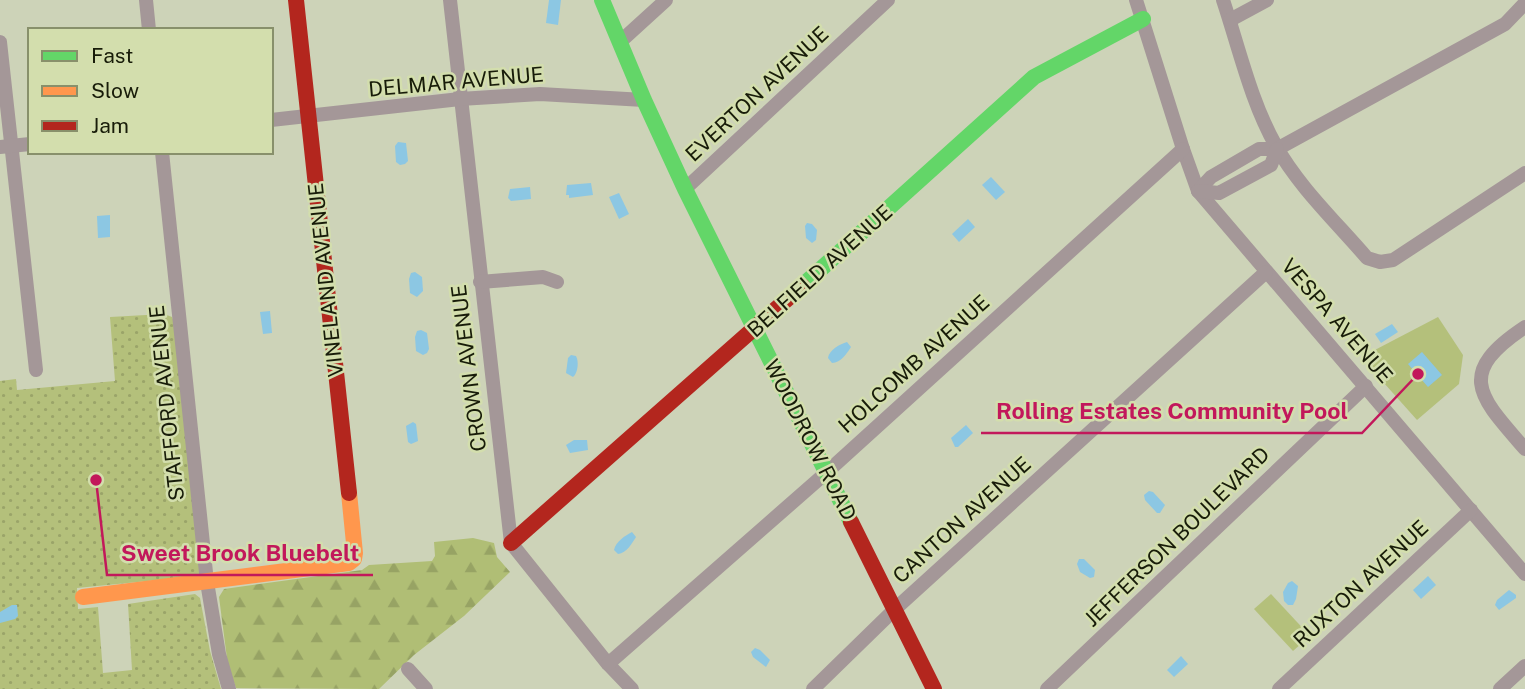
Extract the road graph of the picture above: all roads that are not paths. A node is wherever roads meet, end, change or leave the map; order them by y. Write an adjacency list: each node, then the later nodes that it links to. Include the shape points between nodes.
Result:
1 (146, 0): 13 (street)
2 (296, 0): 18 (street, VINELAND AVENUE)
3 (450, 0): 16 (street, CROWN AVENUE)
4 (602, 0): 14 (street, WOODROW ROAD)
5 (666, 0): 14 (street)
6 (888, 0): 26 (street, EVERTON AVENUE)
7 (1136, 0): 11 (street, VESPA AVENUE)
8 (1223, 0): 12 (street)
9 (1267, 0): 12 (street)
10 (1525, 3): 23 (street, via 1505,24)
11 (1143, 19): 22 (street, VESPA AVENUE); 32 (street, BELFIELD AVENUE, via 1034,77)
12 (1230, 20): 23 (street, via 1264,124)
13 (149, 28)
14 (621, 41): 17 (street, WOODROW ROAD)
15 (0, 42): 21 (street)
16 (460, 99): 17 (street, DELMAR AVENUE, via 540,94); 18 (street, DELMAR AVENUE); 29 (street, CROWN AVENUE)
17 (643, 100): 26 (street, WOODROW ROAD)
18 (308, 117): 19 (street, DELMAR AVENUE); 40 (street, VINELAND AVENUE, via 354,559)
19 (273, 120)
20 (28, 144): 21 (street)
21 (5, 147): 33 (street)
22 (1182, 149): 27 (street, VESPA AVENUE); 36 (street, HOLCOMB AVENUE)
23 (1278, 149): 25 (street, via 1367,258 1380,262 1393,260); 27 (street, via 1259,149 1211,177)
24 (162, 154): 40 (street, STAFFORD AVENUE)
25 (1525, 173)
26 (685, 189): 32 (street, WOODROW ROAD)
27 (1198, 191): 28 (street, VESPA AVENUE)
28 (1266, 272): 34 (street, VESPA AVENUE); 42 (street, CANTON AVENUE)
29 (480, 282): 30 (street, via 543,277); 38 (street, CROWN AVENUE)
30 (557, 282)
31 (1525, 327): 35 (street, via 1490,354 1482,379 1490,409)
32 (754, 330): 36 (street, WOODROW ROAD); 38 (street, BELFIELD AVENUE)
33 (36, 370)
34 (1366, 386): 37 (street, VESPA AVENUE); 51 (street, JEFFERSON BOULEVARD)
35 (1525, 449)
36 (827, 472): 42 (street, WOODROW ROAD); 43 (street, HOLCOMB AVENUE)
37 (1471, 510): 39 (street, VESPA AVENUE); 52 (street, RUXTON AVENUE)
38 (511, 544): 43 (street)
39 (1525, 574)
40 (207, 582): 41 (street); 46 (street, STAFFORD AVENUE)
41 (83, 597)
42 (894, 610): 49 (street, CANTON AVENUE); 50 (street, WOODROW ROAD)
43 (608, 664): 48 (street)
44 (1525, 666): 53 (street)
45 (408, 669): 47 (street)
46 (229, 689)
47 (426, 689)
48 (632, 689)
49 (813, 689)
50 (933, 689)
51 (1046, 689)
52 (1279, 689)
53 (1500, 689)

